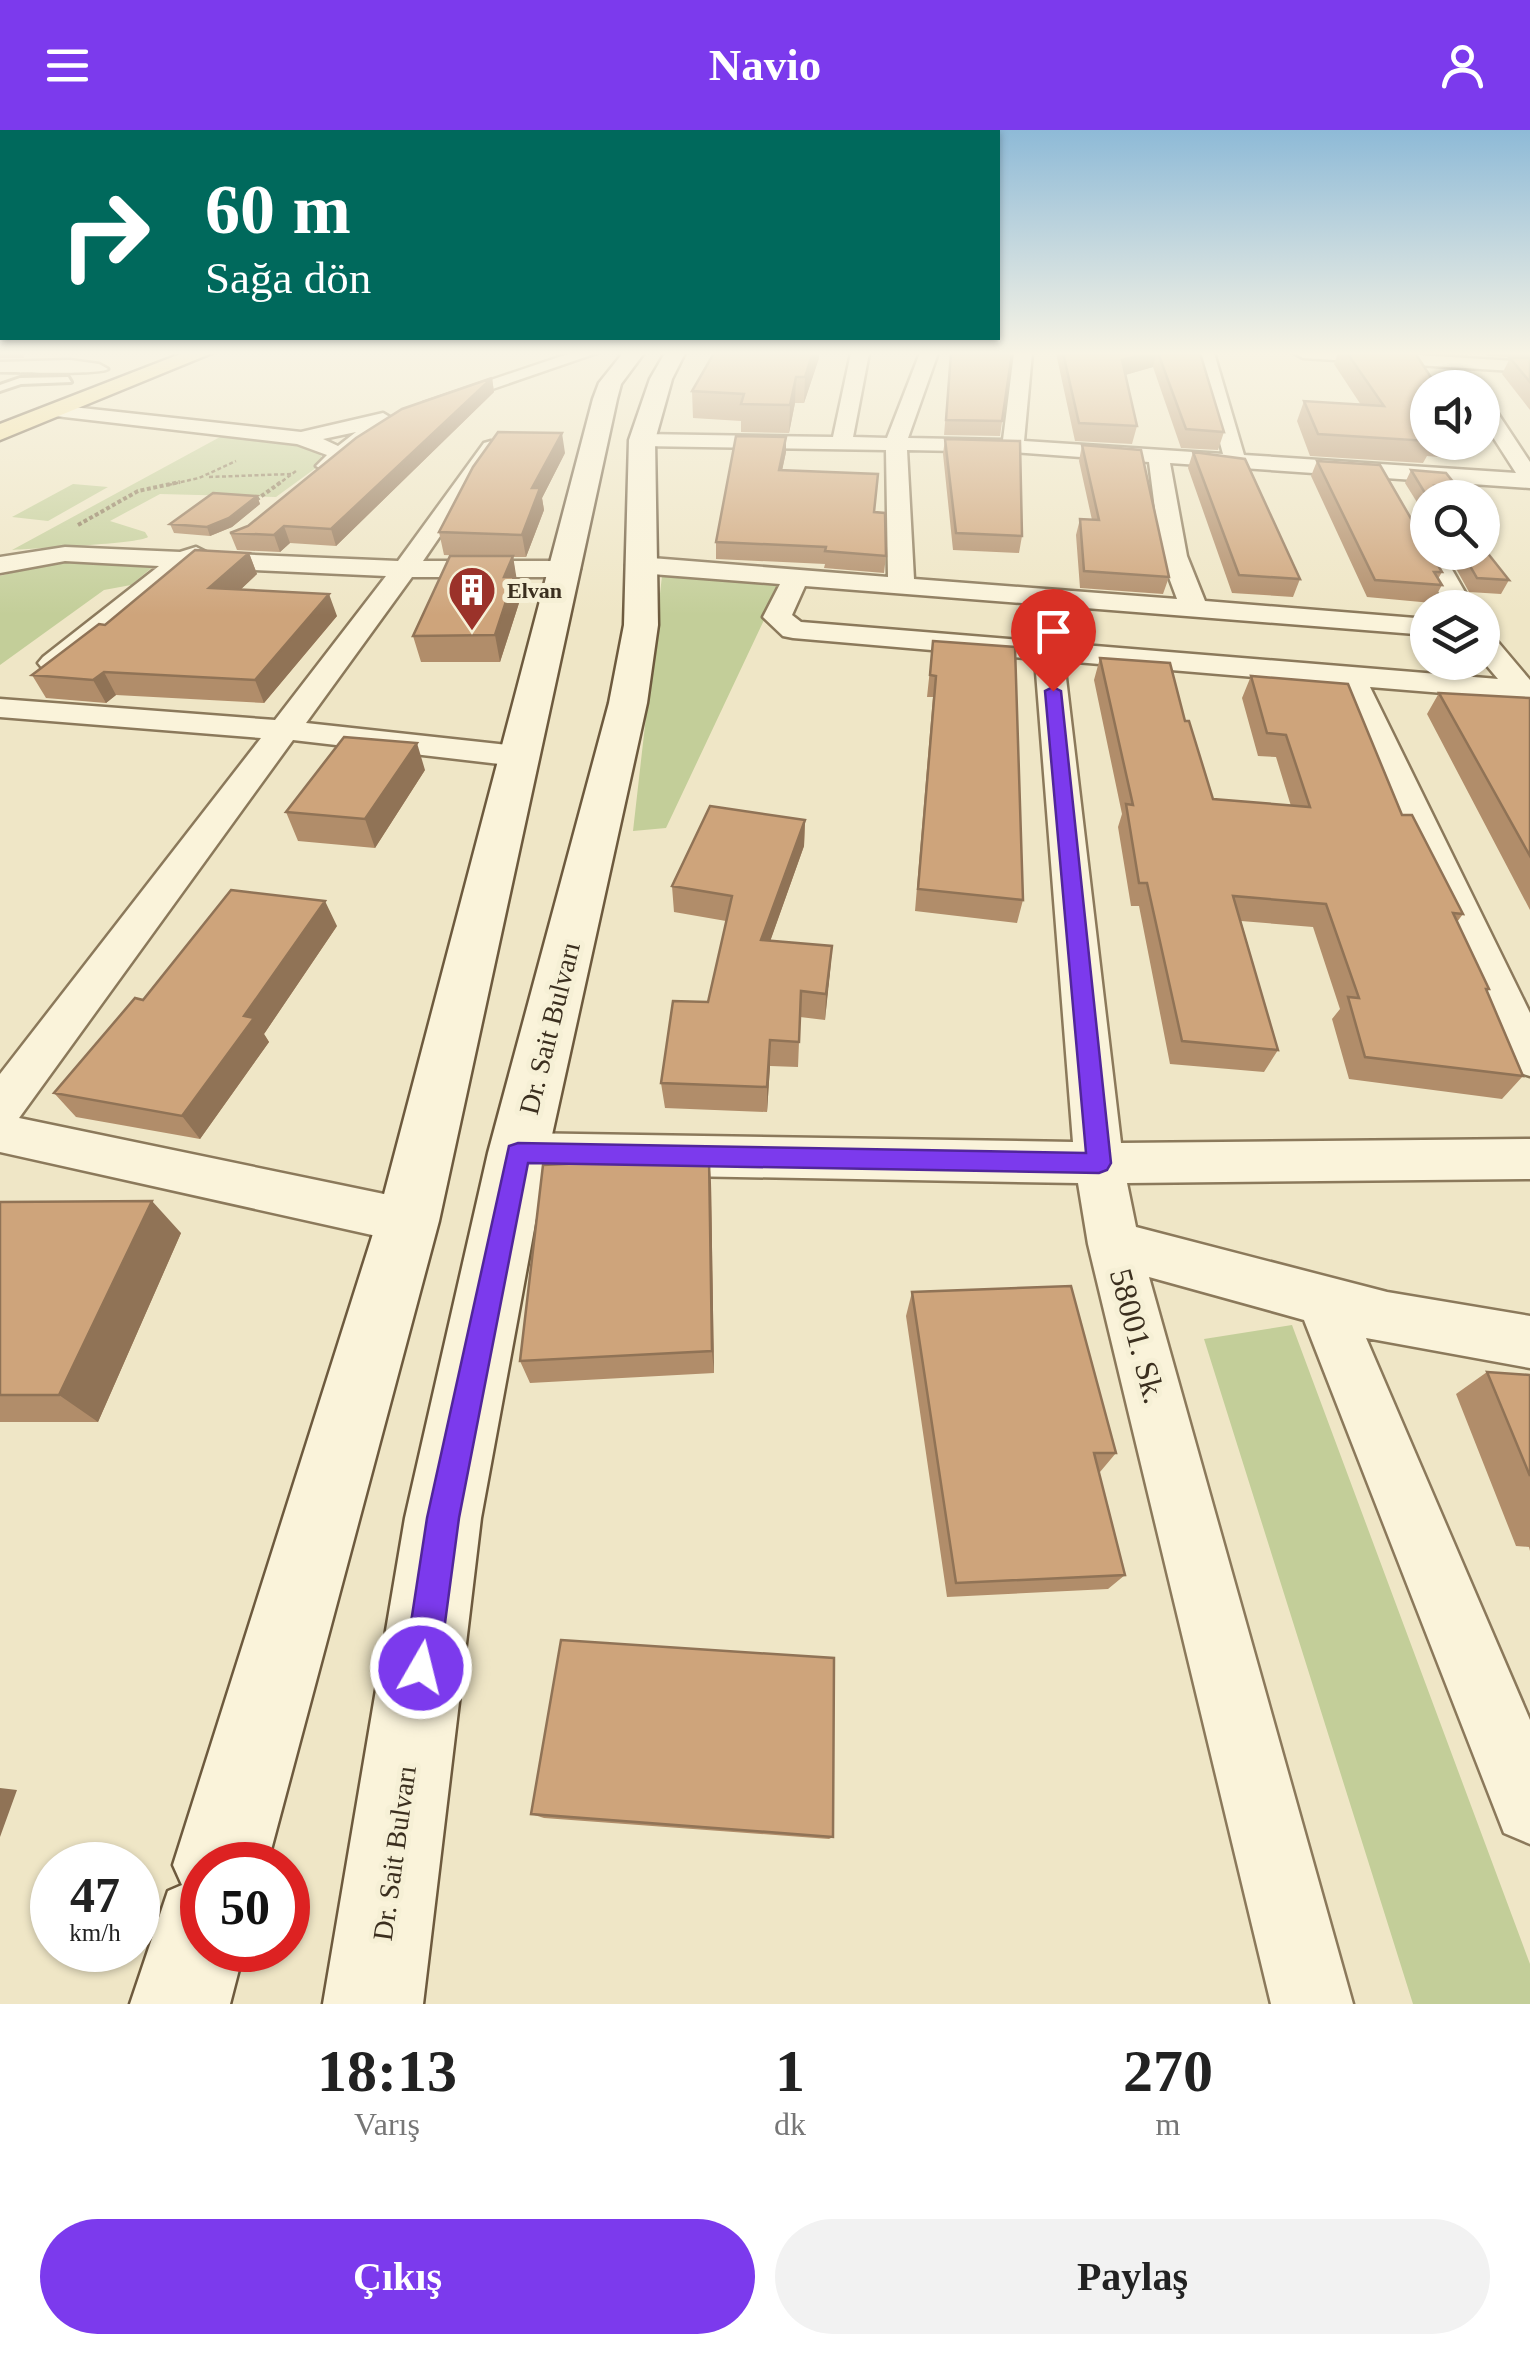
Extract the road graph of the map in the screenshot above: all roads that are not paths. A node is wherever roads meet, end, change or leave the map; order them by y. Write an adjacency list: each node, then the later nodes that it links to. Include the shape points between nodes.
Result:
1 (309, 440): 14 (street, via 328,446)
2 (362, 440): 14 (street)
3 (604, 440): 24 (main road, Dr. Sait Bulvarı)
4 (642, 440): 24 (main road, Dr. Sait Bulvarı)
5 (733, 440): 9 (street)
6 (1014, 440): 11 (street)
7 (1229, 440): 15 (street)
8 (1505, 440): 16 (street)
9 (842, 441): 10 (street)
10 (896, 442): 11 (street); 23 (street)
11 (1013, 446): 13 (street)
12 (491, 447): 21 (street)
13 (1159, 458): 15 (street); 25 (street, via 1174,556)
14 (334, 460): 17 (street)
15 (1236, 464): 16 (street, via 1388,481)
16 (1530, 479)
17 (298, 480)
18 (243, 535): 19 (street)
19 (183, 559): 20 (street, via 66,554); 21 (street); 31 (street)
20 (0, 565)
21 (406, 569): 24 (street); 32 (street)
22 (795, 579): 23 (street); 24 (street); 27 (street, via 777,617 793,630)
23 (901, 588): 25 (street)
24 (599, 605): 33 (main road, Dr. Sait Bulvarı); 37 (main road, Dr. Sait Bulvarı, via 628,703)
25 (1194, 609): 26 (street)
26 (1410, 626)
27 (1049, 652): 29 (street); 39 (street, 58001. Sk.)
28 (1500, 661): 30 (street)
29 (1350, 676): 30 (street); 34 (street)
30 (1526, 691)
31 (0, 707): 32 (street)
32 (285, 730): 33 (street); 35 (street)
33 (517, 756): 40 (main road, Dr. Sait Bulvarı)
34 (1530, 1059)
35 (0, 1108)
36 (0, 1132): 40 (street)
37 (518, 1153): 39 (street); 48 (main road, Dr. Sait Bulvarı, via 443,1518)
38 (1530, 1158): 39 (street)
39 (1099, 1163): 41 (street, 58001. Sk.)
40 (408, 1221): 45 (main road, Dr. Sait Bulvarı)
41 (1114, 1244): 42 (street); 49 (street, 58001. Sk.)
42 (1323, 1300): 43 (street); 44 (street)
43 (1530, 1342)
44 (1530, 1807)
45 (227, 1842)
46 (189, 1972): 47 (main road)
47 (180, 2004)
48 (373, 2004)
49 (1312, 2004)

